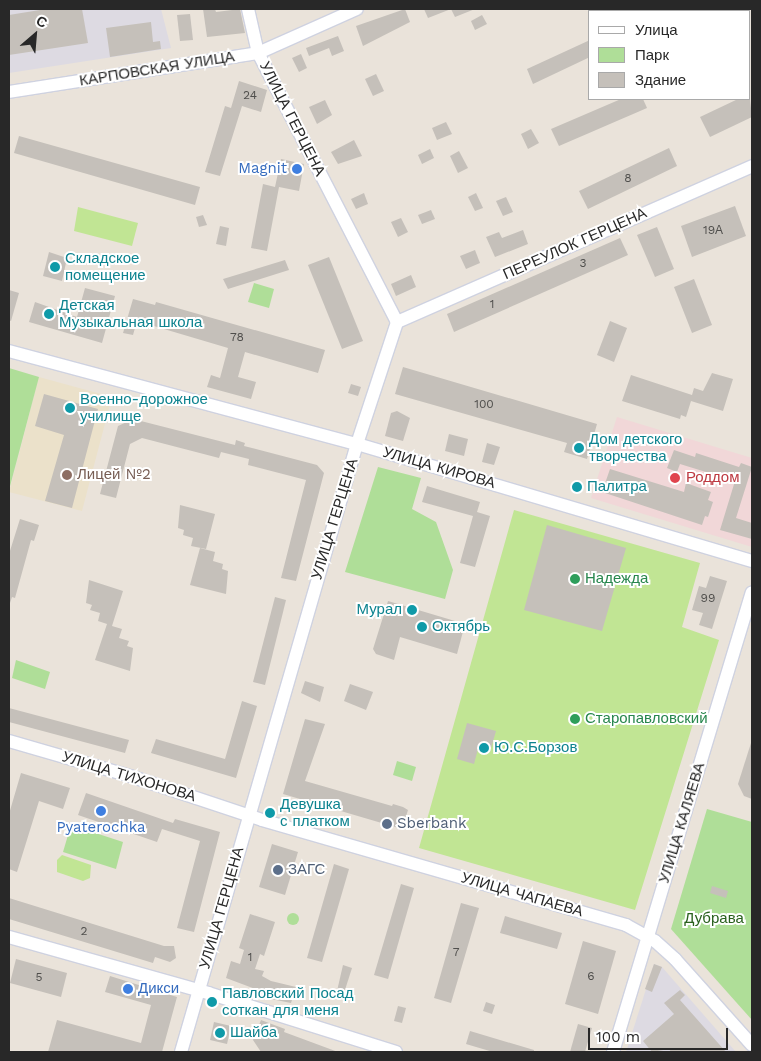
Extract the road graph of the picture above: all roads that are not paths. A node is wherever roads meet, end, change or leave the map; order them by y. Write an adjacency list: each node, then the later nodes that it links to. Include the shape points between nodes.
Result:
1 (248, 9): 3 (street, УЛИЦА ГЕРЦЕНА)
2 (357, 9): 3 (street, КАРПОВСКАЯ УЛИЦА)
3 (258, 53): 4 (street, КАРПОВСКАЯ УЛИЦА); 6 (street, УЛИЦА ГЕРЦЕНА)
4 (9, 92)
5 (752, 166): 6 (street, ПЕРЕУЛОК ГЕРЦЕНА)
6 (397, 322): 8 (street, УЛИЦА ГЕРЦЕНА)
7 (9, 351): 8 (street, УЛИЦА КИРОВА)
8 (357, 444): 9 (street, УЛИЦА КИРОВА); 12 (street, УЛИЦА ГЕРЦЕНА)
9 (752, 561)
10 (752, 593): 14 (street, УЛИЦА КАЛЯЕВА)
11 (9, 741): 12 (street, УЛИЦА ТИХОНОВА, via 130,776)
12 (248, 816): 14 (street, УЛИЦА ЧАПАЕВА, via 613,921); 15 (street, УЛИЦА ГЕРЦЕНА)
13 (9, 937): 15 (street)
14 (648, 937): 16 (street, УЛИЦА ЧАПАЕВА, via 676,959); 19 (street, УЛИЦА КАЛЯЕВА)
15 (198, 991): 17 (street, УЛИЦА ГЕРЦЕНА); 18 (street)
16 (752, 1045)
17 (181, 1052)
18 (396, 1052)
19 (613, 1052)

